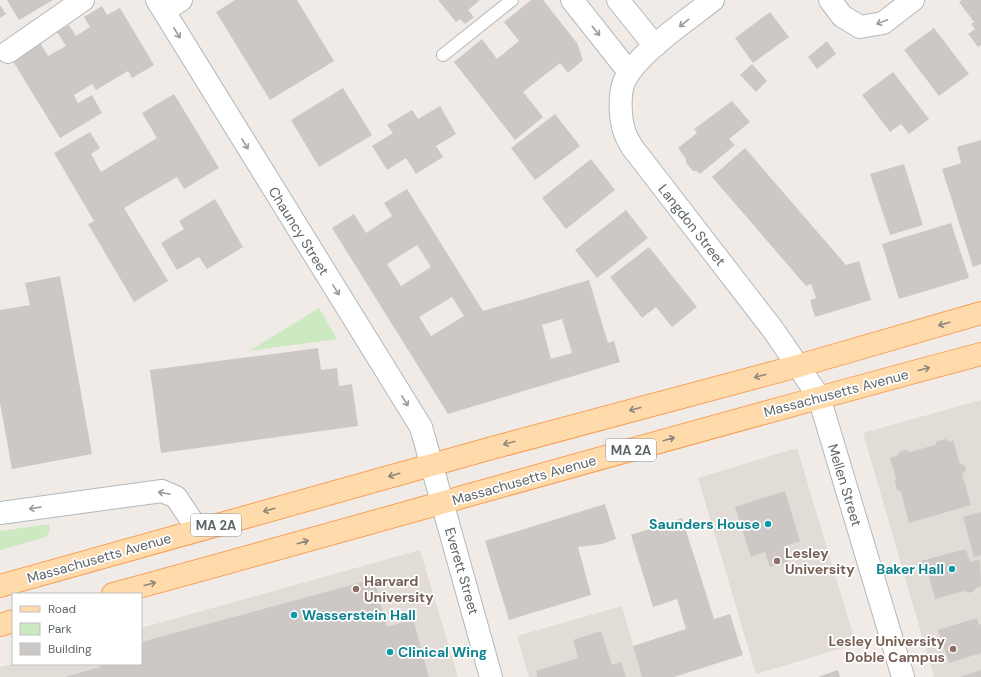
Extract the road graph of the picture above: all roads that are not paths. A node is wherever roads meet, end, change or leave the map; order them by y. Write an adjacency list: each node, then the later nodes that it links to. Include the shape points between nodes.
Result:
1 (83, 0): 10 (street)
2 (512, 0): 11 (lane)
3 (572, 0): 12 (street, one-way to 12)
4 (618, 0): 9 (street)
5 (713, 0): 9 (street, Langdon Street, one-way to 9)
6 (830, 0): 7 (street, one-way to 6, via 883,23 860,27 842,16)
7 (913, 0)
8 (167, 4): 17 (street, Chauncy Street, one-way to 17, via 421,427)
9 (655, 46): 12 (street, Langdon Street)
10 (8, 52)
11 (443, 55)
12 (629, 72): 15 (street, Langdon Street, via 623,84 621,114 624,131 632,147 774,331)
13 (981, 313): 15 (main road, Massachusetts Avenue / MA 2A, one-way to 15)
14 (981, 354): 16 (main road, Massachusetts Avenue / MA 2A, one-way to 14)
15 (798, 366): 16 (street, Mellen Street); 17 (main road, Massachusetts Avenue / MA 2A, one-way to 17)
16 (819, 397): 18 (main road, Massachusetts Avenue / MA 2A, one-way to 16); 26 (street, Mellen Street)
17 (432, 465): 18 (street, Everett Street); 20 (main road, Massachusetts Avenue / MA 2A, one-way to 20)
18 (443, 503): 22 (main road, Massachusetts Avenue / MA 2A, one-way to 18); 25 (street, Everett Street)
19 (0, 513): 20 (street, one-way to 19, via 176,497 162,491)
20 (198, 530): 21 (main road, Massachusetts Avenue / MA 2A)
21 (0, 586)
22 (117, 593)
23 (12, 621): 24 (main road)
24 (0, 625)
25 (491, 677)
26 (904, 677)

